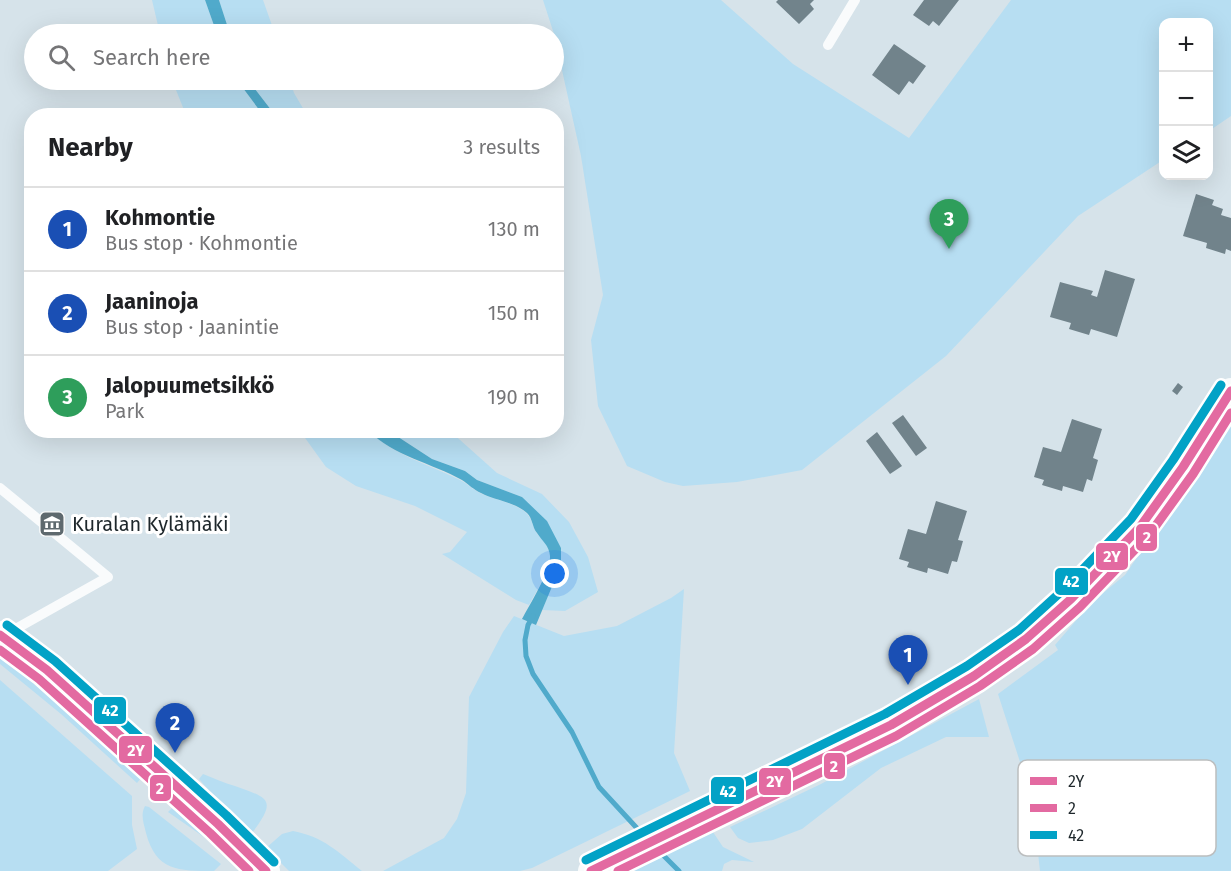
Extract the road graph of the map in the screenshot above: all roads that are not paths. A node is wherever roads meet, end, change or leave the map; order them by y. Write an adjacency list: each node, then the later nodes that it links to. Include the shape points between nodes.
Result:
1 (855, 0): 2 (lane)
2 (828, 45)
3 (1231, 390): 7 (street, via 1140,528 1035,632 945,695 891,725)
4 (0, 488): 5 (lane, via 108,577)
5 (1, 635): 6 (main road, via 47,669)
6 (266, 871)
7 (591, 871)

